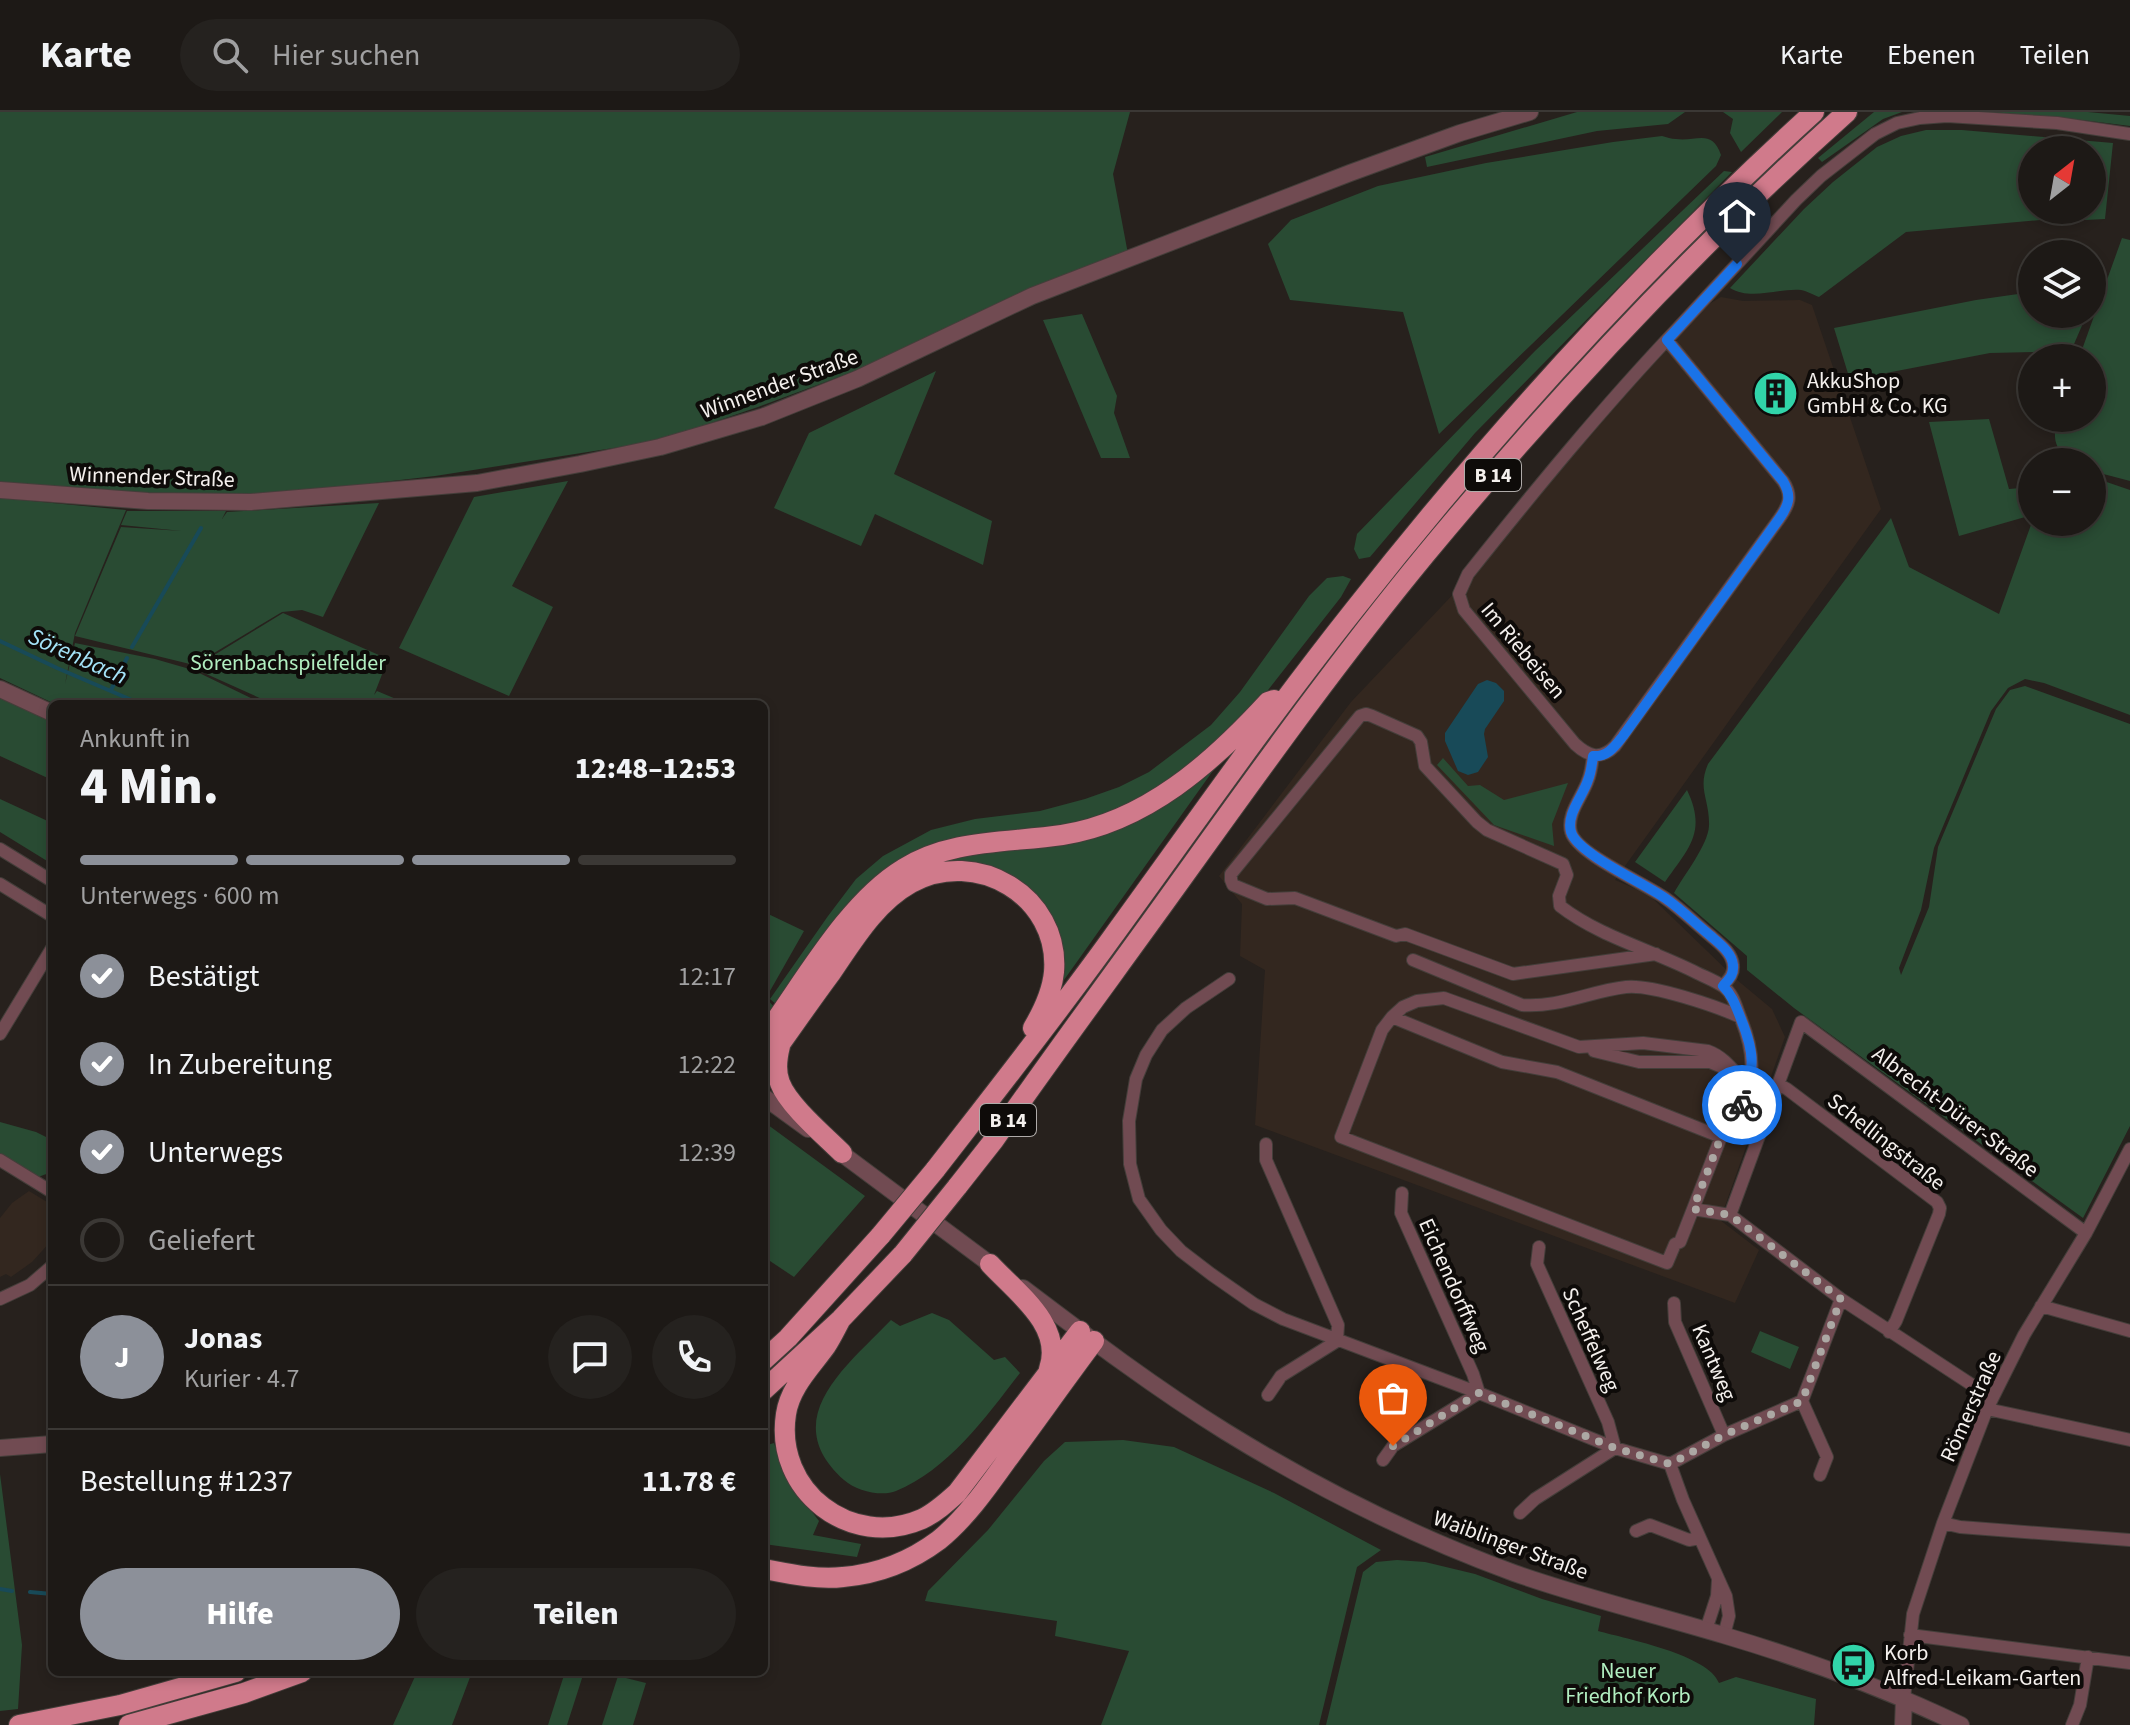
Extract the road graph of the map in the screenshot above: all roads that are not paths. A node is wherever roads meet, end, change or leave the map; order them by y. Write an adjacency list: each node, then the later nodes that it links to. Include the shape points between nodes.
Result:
1 (1530, 112): 6 (street, Winnender Straße, via 1350,173 1032,296 857,379 762,417 660,447 477,483 251,502)
2 (1814, 112): 8 (highway, B 14, via 1563,362 1451,490)
3 (1847, 112): 47 (highway, B 14, bridge, via 1607,346 1424,557 1272,752 994,1140 903,1254)
4 (2130, 134): 5 (street, Im Riebeisen, via 1947,116 1897,123 1821,176)
5 (1667, 340): 10 (street, via 1783,481 1790,500 1623,736 1608,752); 10 (street, Im Riebeisen, via 1567,450 1468,574 1459,594 1464,610 1575,744)
6 (0, 490)
7 (0, 689): 9 (street)
8 (1290, 692): 23 (highway, via 1268,702 1182,783 1123,816 1067,834 954,848 886,879 850,918); 25 (highway, B 14)
9 (48, 711)
10 (1593, 756): 19 (street, via 1571,832 1590,853 1664,898 1722,946 1733,964 1733,975)
11 (0, 849): 12 (street)
12 (48, 879)
13 (0, 884): 14 (street)
14 (48, 914)
15 (1656, 954): 15 (street, via 1513,974 1295,898 1267,899 1233,885 1231,874 1366,714 1417,736 1425,766 1487,830 1563,864 1567,875 1560,906 1578,920); 19 (street)
16 (48, 955): 22 (street)
17 (1413, 960): 21 (street, via 1522,1005 1540,1007 1627,987)
18 (1229, 979): 51 (street, via 1186,1008 1162,1030 1146,1055 1129,1121 1132,1177 1139,1199 1181,1251 1254,1304)
19 (1723, 986): 21 (street)
20 (1392, 1017): 24 (street, via 1417,1001 1444,998); 30 (street, via 1502,1062 1557,1072); 37 (street, via 1382,1030 1341,1137 1667,1263)
21 (1740, 1017): 28 (street, via 1753,1056)
22 (0, 1034)
23 (772, 1040): 25 (highway, via 899,890 927,876 959,870 993,876 1021,893 1050,937 1051,990); 33 (highway, via 783,1091)
24 (1579, 1047): 26 (street, via 1639,1062 1710,1062); 26 (street, via 1643,1043 1708,1051)
25 (1016, 1065): 52 (highway, B 14, bridge, via 881,1235)
26 (1737, 1075): 28 (street)
27 (1778, 1084): 38 (street); 39 (street, Albrecht-Dürer-Straße, via 1801,1022); 49 (street, Schellingstraße, via 1940,1208)
28 (1748, 1086): 30 (street, via 1733,1130)
29 (768, 1100): 33 (street, Waiblinger Straße)
30 (1721, 1137): 37 (street)
31 (1266, 1144): 51 (street, via 1266,1160 1338,1325)
32 (2130, 1149): 39 (street, Römerstraße)
33 (842, 1153): 41 (street, Waiblinger Straße)
34 (0, 1160): 35 (street)
35 (48, 1190)
36 (1402, 1193): 55 (street, Eichendorffweg, via 1401,1213)
37 (1693, 1209): 38 (street)
38 (1730, 1215): 44 (street)
39 (2086, 1233): 46 (street, Römerstraße)
40 (1539, 1247): 63 (street, Scheffelweg, via 1537,1264)
41 (990, 1264): 50 (street, Waiblinger Straße); 53 (highway, via 1048,1331 1053,1350)
42 (48, 1269): 43 (street)
43 (0, 1299)
44 (1841, 1299): 49 (street); 57 (street)
45 (1674, 1303): 59 (street, Kantweg, via 1675,1322)
46 (2041, 1306): 48 (street); 58 (street, Römerstraße)
47 (841, 1319): 53 (highway, via 794,1392 785,1432 793,1471 804,1489 849,1522 890,1527 939,1509 973,1474); 54 (highway, B 14)
48 (2130, 1331)
49 (1889, 1332): 58 (street)
50 (1087, 1336): 53 (highway); 72 (highway, via 986,1489 939,1540 910,1559 872,1573 819,1578); 74 (street, Waiblinger Straße, via 1222,1430 1371,1513 1514,1573)
51 (1337, 1341): 55 (street); 56 (street, via 1281,1376)
52 (768, 1356)
53 (1046, 1377)
54 (768, 1386)
55 (1479, 1393): 63 (street); 64 (street, via 1393,1446)
56 (1268, 1395)
57 (1802, 1401): 59 (street); 66 (street, via 1827,1457)
58 (1990, 1404): 60 (street); 68 (street, Römerstraße)
59 (1724, 1435): 65 (street)
60 (2130, 1440)
61 (48, 1444): 62 (street)
62 (0, 1448)
63 (1615, 1448): 65 (street); 67 (street)
64 (1383, 1460)
65 (1670, 1464): 70 (street)
66 (1820, 1475)
67 (1520, 1513)
68 (1943, 1523): 71 (street); 76 (street, Römerstraße)
69 (1636, 1531): 70 (street, via 1650,1525 1689,1540)
70 (1700, 1538): 73 (street)
71 (2130, 1540)
72 (768, 1570)
73 (1716, 1573): 74 (street, via 1717,1596); 75 (street, via 1729,1606)
74 (1706, 1630): 75 (street, Waiblinger Straße)
75 (1724, 1635): 81 (street, Waiblinger Straße)
76 (1910, 1635): 77 (street); 81 (street, Römerstraße)
77 (2088, 1657): 78 (street); 86 (street)
78 (2130, 1663)
79 (222, 1676): 82 (highway, via 120,1705)
80 (291, 1676): 83 (highway)
81 (1904, 1699): 84 (street); 85 (street, Waiblinger Straße)
82 (19, 1725)
83 (129, 1725)
84 (1903, 1725)
85 (1961, 1725)
86 (2072, 1725)

